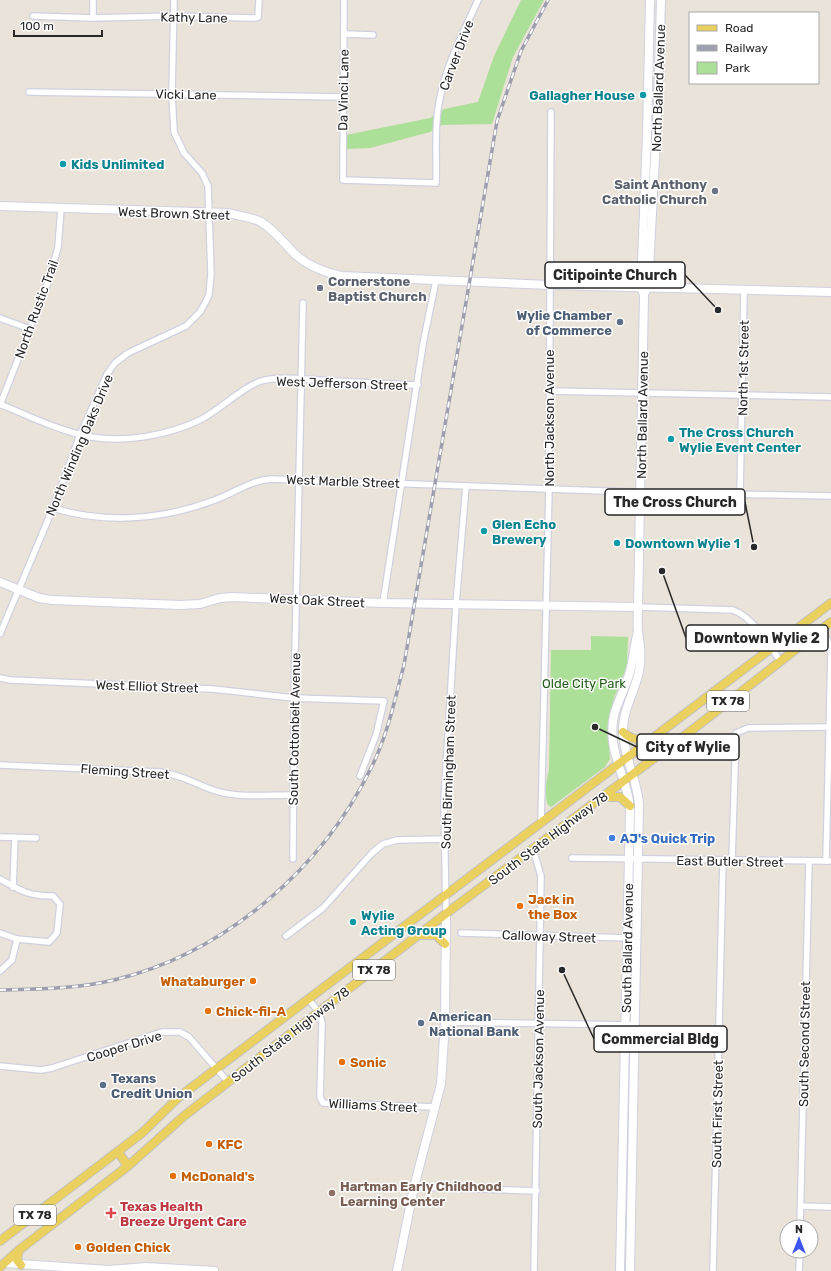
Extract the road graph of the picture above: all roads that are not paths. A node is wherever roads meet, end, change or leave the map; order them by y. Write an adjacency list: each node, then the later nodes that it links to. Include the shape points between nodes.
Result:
1 (93, 0): 10 (street)
2 (174, 0): 9 (street, North Winding Oaks Drive)
3 (259, 0): 9 (street, Kathy Lane, via 258,17)
4 (344, 0): 11 (street, Da Vinci Lane)
5 (478, 0): 17 (street, Carver Drive, via 443,81 438,105 436,183)
6 (650, 0): 23 (main road, North Ballard Avenue)
7 (661, 0): 23 (main road, North Ballard Avenue, via 657,129)
8 (33, 16): 10 (street, Kathy Lane)
9 (174, 16): 10 (street, Kathy Lane); 14 (street, North Winding Oaks Drive)
10 (93, 18)
11 (344, 34): 12 (street); 15 (street, Da Vinci Lane)
12 (373, 35)
13 (29, 92): 14 (street, Vicki Lane)
14 (172, 94): 15 (street, Vicki Lane); 20 (street, North Winding Oaks Drive, via 174,132 184,153 205,179 209,193)
15 (343, 97): 17 (street, Da Vinci Lane)
16 (551, 112): 22 (street, North Jackson Avenue)
17 (342, 180)
18 (0, 206): 19 (main road, West Brown Street)
19 (60, 209): 20 (main road, West Brown Street); 28 (street, North Rustic Trail, via 58,247 49,280)
20 (209, 213): 21 (main road, West Brown Street, via 228,214 259,221 276,232 296,255 324,272 341,276); 36 (street, North Winding Oaks Drive, via 211,274 206,303 186,326 128,352 115,363 107,374)
21 (436, 280): 22 (main road, West Brown Street); 30 (street)
22 (549, 285): 23 (main road, West Brown Street); 31 (street, North Jackson Avenue)
23 (644, 287): 24 (main road, West Brown Street); 32 (main road, North Ballard Avenue)
24 (744, 290): 25 (main road, West Brown Street); 33 (street, North 1st Street)
25 (831, 292)
26 (303, 303): 29 (street, South Cottonbelt Avenue)
27 (0, 318): 28 (street)
28 (30, 329): 35 (street, North Rustic Trail)
29 (301, 379): 30 (street, West Jefferson Street); 36 (street, West Jefferson Street, via 260,381 199,420 155,435 114,439); 37 (street, South Cottonbelt Avenue)
30 (418, 385): 38 (street)
31 (549, 391): 32 (street); 40 (street, North Jackson Avenue)
32 (642, 393): 33 (street); 41 (main road, North Ballard Avenue)
33 (742, 396): 34 (street); 42 (street, North 1st Street)
34 (831, 397)
35 (0, 404): 36 (street, West Jefferson Street)
36 (80, 435): 44 (street, North Winding Oaks Drive)
37 (300, 480): 38 (street, West Marble Street); 44 (street, West Marble Street, via 261,480 210,502 172,514 152,517 110,518 72,514); 47 (street, South Cottonbelt Avenue)
38 (401, 483): 39 (street, West Marble Street); 48 (street)
39 (466, 486): 40 (street, West Marble Street); 49 (street, South Birmingham Street)
40 (549, 489): 41 (street, West Marble Street); 51 (street, North Jackson Avenue)
41 (641, 493): 42 (street, West Marble Street); 52 (main road, North Ballard Avenue)
42 (740, 495): 43 (street, West Marble Street)
43 (831, 496)
44 (53, 508): 46 (street, North Winding Oaks Drive)
45 (0, 582): 46 (main road, West Oak Street)
46 (19, 589): 47 (main road, West Oak Street, via 39,598 52,600 180,605 200,604 232,597); 56 (street, North Winding Oaks Drive)
47 (297, 599): 48 (main road, West Oak Street); 60 (street, South Cottonbelt Avenue)
48 (383, 603): 49 (main road, West Oak Street)
49 (456, 604): 51 (main road, West Oak Street); 77 (street, South Birmingham Street, via 444,801)
50 (831, 604): 57 (main road, TX 78)
51 (546, 605): 52 (main road, West Oak Street); 73 (street)
52 (638, 607): 55 (main road, South Ballard Avenue); 57 (street, via 733,610 747,618)
53 (831, 622): 54 (main road, TX 78)
54 (822, 629): 58 (main road, TX 78); 61 (street, via 830,646)
55 (638, 631): 62 (main road, South Ballard Avenue, via 641,643 640,664 625,712); 65 (main road, South Ballard Avenue, via 630,673 616,703 613,720 613,743)
56 (0, 634)
57 (772, 649): 58 (street); 63 (main road, TX 78)
58 (780, 661): 67 (main road, TX 78)
59 (0, 678): 60 (street, West Elliot Street, via 212,689)
60 (294, 698): 68 (street, West Elliot Street, via 384,701 376,735); 70 (street, South Cottonbelt Avenue)
61 (830, 726): 84 (street, via 748,728 736,734); 86 (street)
62 (623, 732): 63 (main road, via 637,740); 64 (main road, South Ballard Avenue)
63 (651, 739): 64 (main road, TX 78)
64 (627, 758): 65 (main road, TX 78); 67 (main road, South Ballard Avenue)
65 (618, 764): 69 (main road, South Ballard Avenue); 73 (main road, South State Highway 78 / TX 78)
66 (0, 765): 70 (street, Fleming Street, via 161,772 181,776 226,794)
67 (632, 775): 69 (main road, TX 78); 82 (main road, South Ballard Avenue, via 640,804)
68 (360, 776)
69 (625, 781): 71 (main road, South State Highway 78 / TX 78); 72 (main road, South Ballard Avenue)
70 (294, 795): 80 (street, South Cottonbelt Avenue)
71 (603, 797): 72 (main road, via 620,797); 78 (main road, South State Highway 78 / TX 78)
72 (630, 806): 81 (main road, South Ballard Avenue)
73 (541, 823): 89 (main road, South State Highway 78 / TX 78)
74 (0, 836): 75 (street)
75 (15, 838): 76 (street); 88 (street)
76 (36, 838)
77 (445, 839): 89 (street, South Birmingham Street); 95 (street, via 397,840 383,844 323,908)
78 (533, 849): 90 (main road, South State Highway 78 / TX 78); 94 (street, South Jackson Avenue, via 541,876)
79 (572, 858): 81 (street, East Butler Street)
80 (293, 859)
81 (628, 859): 82 (street, East Butler Street); 96 (main road, South Ballard Avenue)
82 (639, 859): 83 (street, East Butler Street); 97 (main road, South Ballard Avenue)
83 (723, 861): 84 (street, East Butler Street); 132 (street, South First Street)
84 (732, 861): 85 (street, East Butler Street)
85 (809, 861): 86 (street, East Butler Street); 117 (street, South Second Street)
86 (828, 861)
87 (0, 879): 88 (street)
88 (13, 887): 98 (street, via 22,893 53,896 60,904 57,933 49,942)
89 (447, 894): 90 (street, South Birmingham Street); 101 (main road, South State Highway 78 / TX 78)
90 (446, 914): 93 (main road, South State Highway 78 / TX 78); 99 (main road, South Birmingham Street)
91 (0, 933): 98 (street)
92 (461, 933): 94 (street, Calloway Street)
93 (419, 935): 99 (main road, via 436,935); 102 (main road, South State Highway 78 / TX 78)
94 (539, 935): 96 (street, Calloway Street); 104 (street, South Jackson Avenue)
95 (286, 936)
96 (626, 938): 97 (street, Calloway Street); 105 (main road, South Ballard Avenue)
97 (636, 938): 106 (main road, South Ballard Avenue)
98 (17, 939): 100 (street, via 12,960)
99 (445, 944): 103 (main road, South Birmingham Street)
100 (0, 971)
101 (308, 998): 102 (street, Williams Street); 108 (main road, South State Highway 78 / TX 78)
102 (318, 1012): 109 (main road, South State Highway 78 / TX 78); 110 (street, Williams Street, via 322,1023 320,1097 324,1104)
103 (445, 1022): 104 (street); 110 (main road, South Birmingham Street, via 442,1069)
104 (539, 1024): 105 (street); 116 (street, South Jackson Avenue)
105 (626, 1025): 106 (street); 113 (main road, South Ballard Avenue)
106 (635, 1025): 114 (main road, South Ballard Avenue)
107 (0, 1066): 108 (street, Cooper Drive, via 48,1069 162,1032 180,1032 197,1045)
108 (216, 1069): 109 (street, Cooper Drive); 111 (main road, South State Highway 78 / TX 78, via 179,1097)
109 (228, 1082): 112 (main road, South State Highway 78 / TX 78, via 184,1116)
110 (435, 1107): 115 (main road, South Birmingham Street)
111 (118, 1152): 112 (main road); 120 (main road, South State Highway 78 / TX 78)
112 (128, 1166): 121 (main road, South State Highway 78 / TX 78)
113 (622, 1167): 114 (main road); 130 (main road, South Ballard Avenue)
114 (632, 1167): 131 (main road, South Ballard Avenue)
115 (414, 1186): 116 (street); 128 (main road, South Birmingham Street)
116 (537, 1191): 129 (street, South Jackson Avenue)
117 (801, 1206): 118 (street); 119 (street, South Second Street)
118 (831, 1207)
119 (800, 1219)
120 (0, 1241)
121 (19, 1250): 123 (main road, South State Highway 78 / TX 78); 124 (main road, via 17,1260)
122 (800, 1259): 133 (street)
123 (2, 1264): 124 (main road)
124 (21, 1265): 125 (main road)
125 (109, 1270): 126 (main road, via 146,1267)
126 (194, 1270): 127 (main road)
127 (214, 1271)
128 (397, 1271)
129 (534, 1271)
130 (620, 1271)
131 (630, 1271)
132 (714, 1271)
133 (799, 1271)

